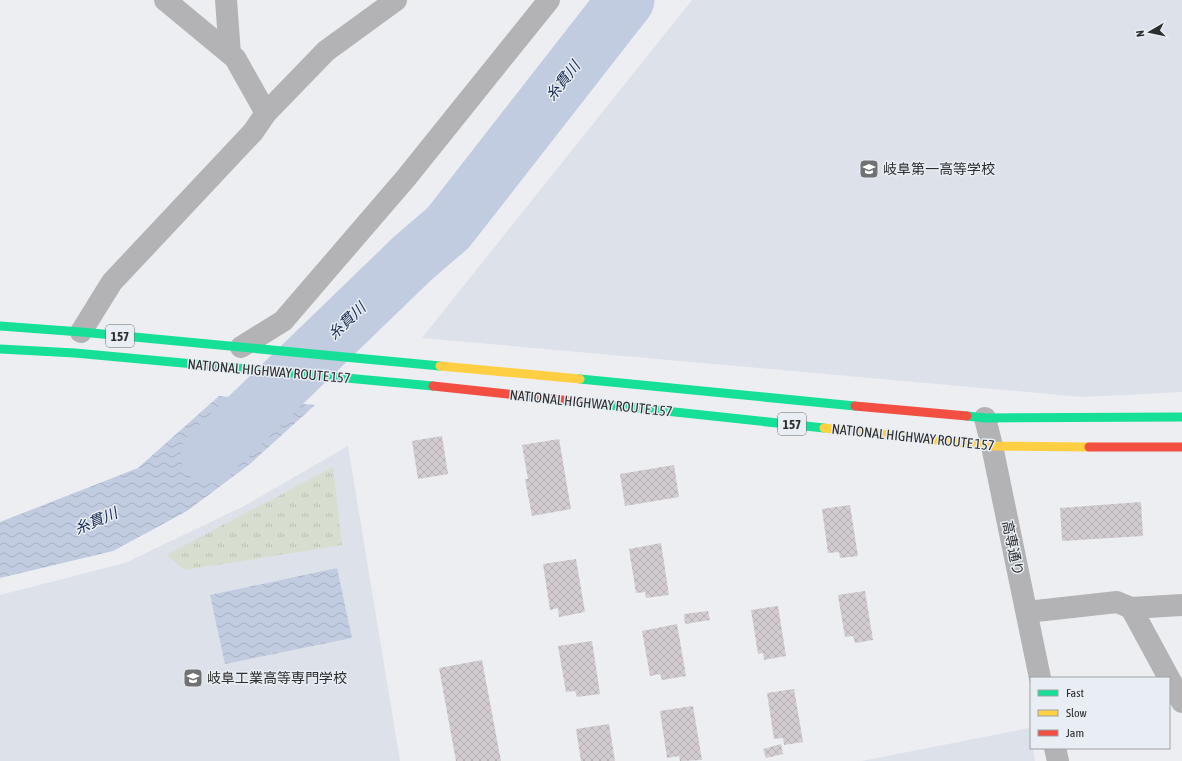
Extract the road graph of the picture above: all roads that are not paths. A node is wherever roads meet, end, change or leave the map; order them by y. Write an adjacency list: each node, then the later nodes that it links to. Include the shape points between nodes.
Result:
1 (165, 0): 5 (street)
2 (226, 0): 5 (street)
3 (396, 0): 6 (street, via 326,51)
4 (549, 0): 9 (street, via 406,178 283,322)
5 (230, 54): 6 (street, via 235,58)
6 (266, 113): 8 (street, via 253,132 112,282)
7 (0, 326): 8 (highway, NATIONAL HIGHWAY ROUTE 157 / 157)
8 (81, 332): 9 (highway, NATIONAL HIGHWAY ROUTE 157 / 157)
9 (241, 347): 12 (highway, NATIONAL HIGHWAY ROUTE 157 / 157)
10 (0, 349): 13 (highway, NATIONAL HIGHWAY ROUTE 157 / 157, via 404,383)
11 (1182, 417): 12 (highway, NATIONAL HIGHWAY ROUTE 157 / 157)
12 (985, 418): 13 (street, 高専通り)
13 (992, 446): 14 (highway, NATIONAL HIGHWAY ROUTE 157 / 157); 17 (street, 高専通り)
14 (1182, 447)
15 (1182, 605): 16 (street)
16 (1131, 608): 17 (street, via 1117,602); 19 (street)
17 (1026, 612): 18 (street, 高専通り)
18 (1040, 677)
19 (1168, 677)
20 (1170, 680): 21 (street)
21 (1182, 702)
22 (1055, 749): 23 (street)
23 (1058, 761)

